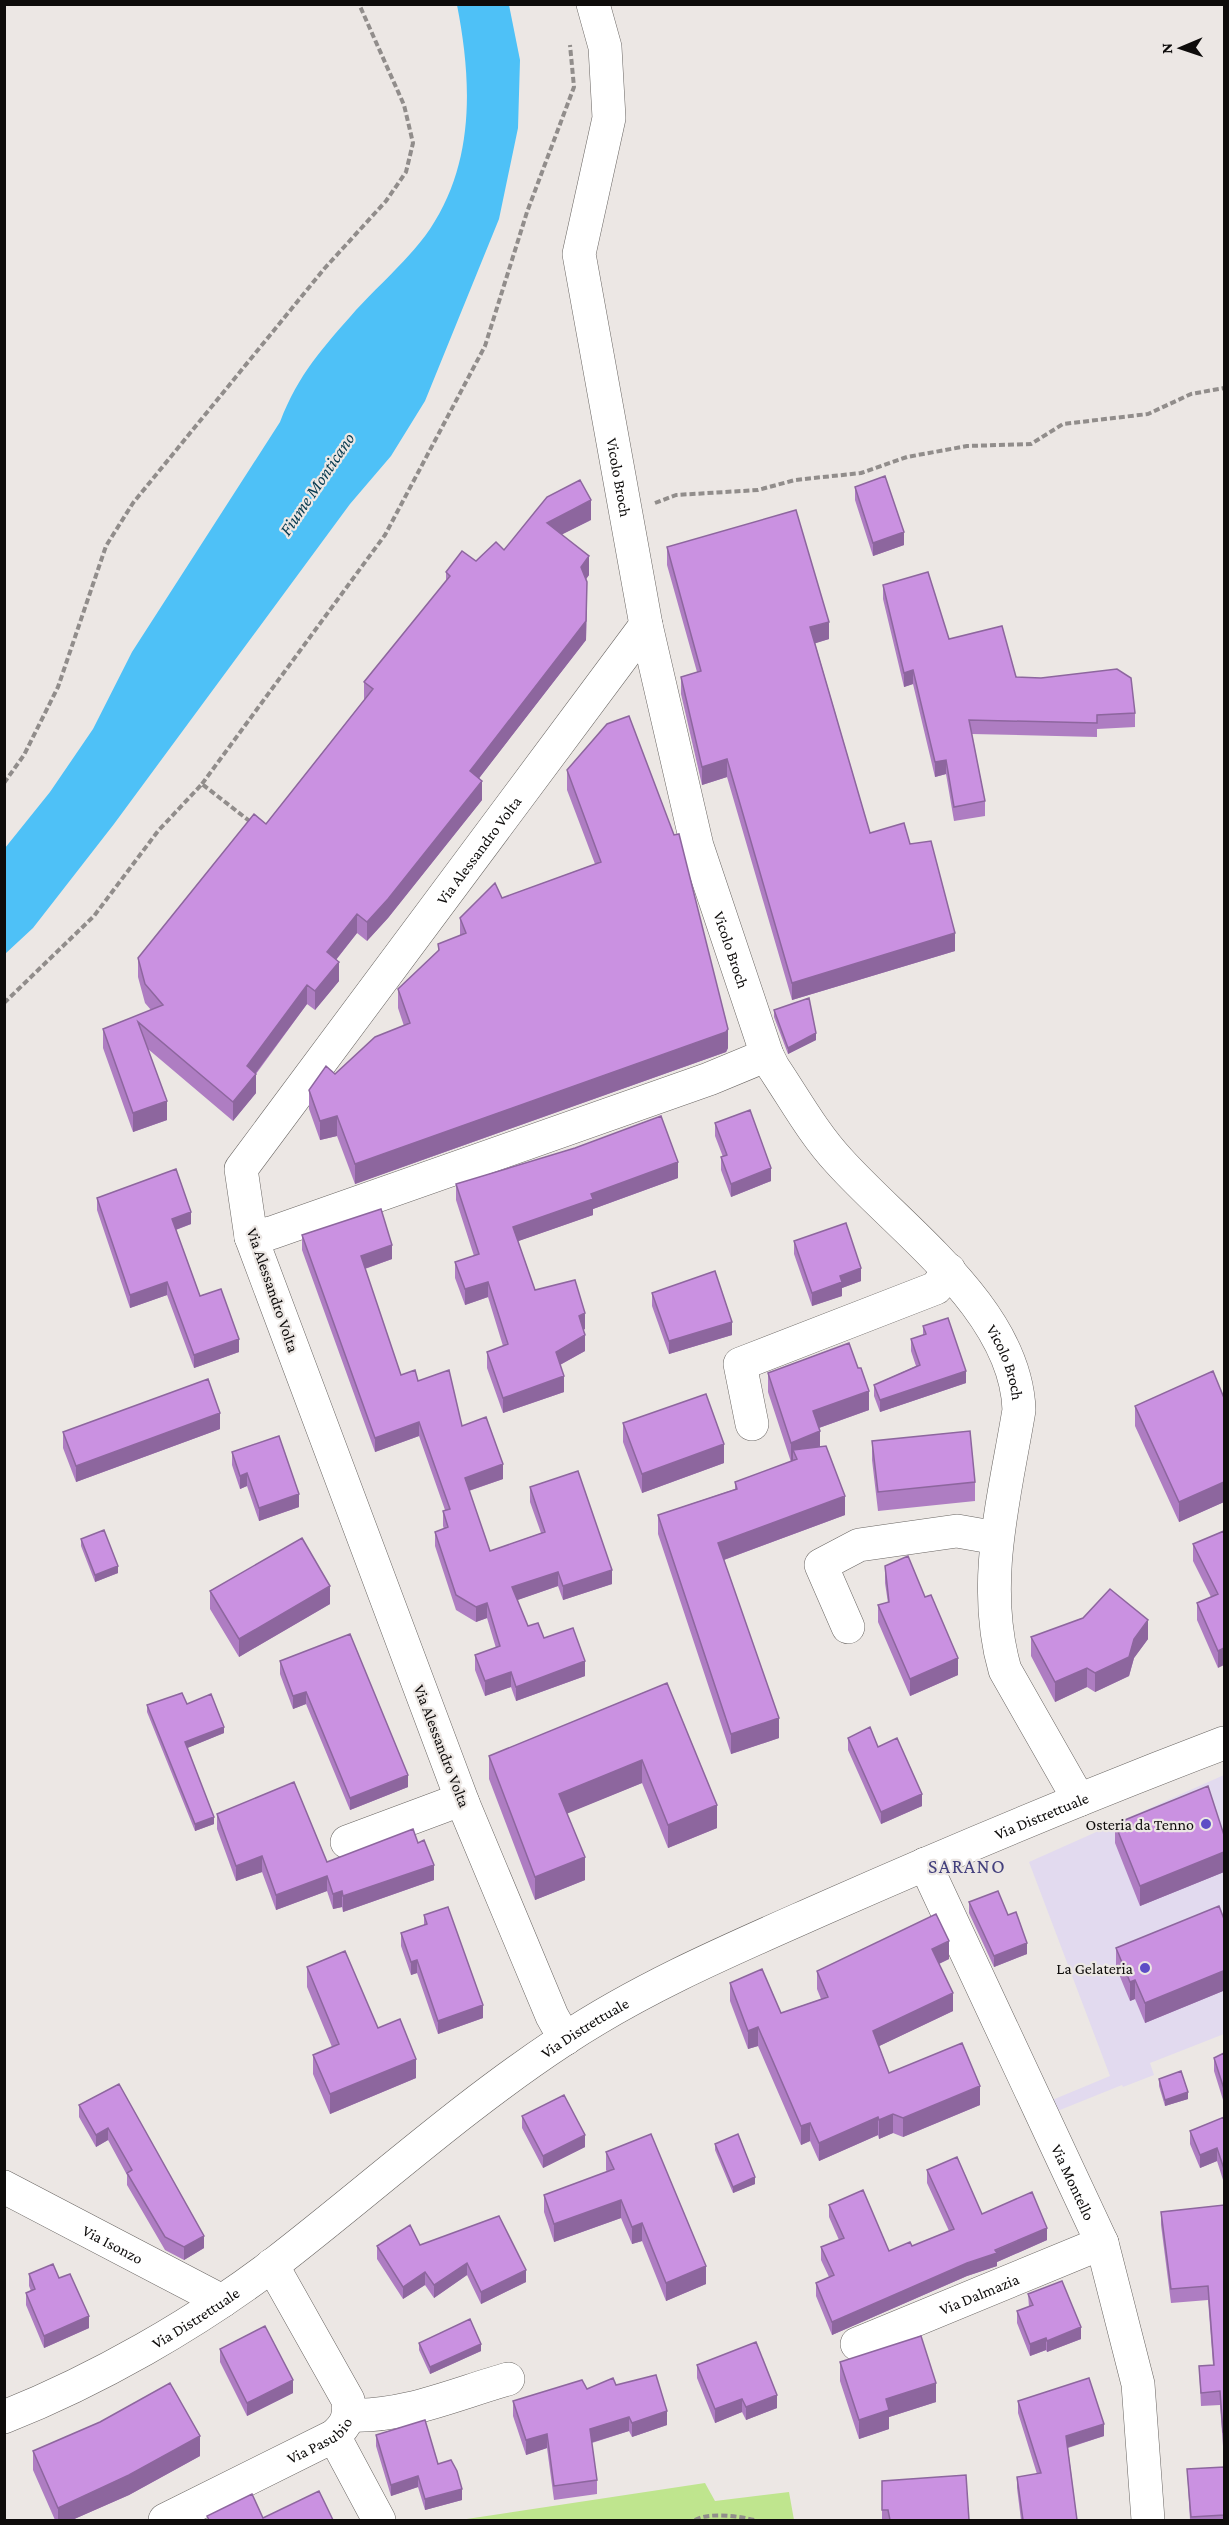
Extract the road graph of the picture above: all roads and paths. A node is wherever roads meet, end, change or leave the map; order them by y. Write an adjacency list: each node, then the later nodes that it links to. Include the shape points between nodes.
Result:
1 (359, 4): 7 (path, via 404,105 413,143 406,172 386,201 324,269 133,503 106,546 58,687 24,755)
2 (593, 4): 5 (street, Vicolo Broch, via 605,47 609,118 579,254)
3 (570, 40): 8 (path, via 574,87 527,212 485,346 385,535)
4 (1224, 388): 5 (path, via 1191,394 1148,414 1063,424 1031,444 967,446 907,457 861,473 795,480 758,490 675,495)
5 (626, 515): 6 (street, Vicolo Broch)
6 (646, 625): 11 (street, Vicolo Broch, via 697,846); 12 (street, Via Alessandro Volta, via 241,1170)
7 (4, 783)
8 (202, 784): 9 (path); 10 (path, via 158,831 94,916)
9 (257, 827)
10 (4, 1004)
11 (767, 1055): 12 (street, via 709,1079); 13 (street, Vicolo Broch, via 834,1155)
12 (251, 1237): 19 (street, Via Alessandro Volta)
13 (949, 1270): 14 (street, via 936,1288 740,1364); 15 (street, Vicolo Broch, via 1000,1341 1019,1388 1020,1410)
14 (752, 1424)
15 (998, 1538): 16 (street, via 957,1531 859,1545 821,1565); 18 (street, Vicolo Broch, via 995,1624 1005,1670)
16 (848, 1627)
17 (1224, 1743): 18 (street, Via Distrettuale)
18 (1079, 1800): 21 (street, Via Distrettuale)
19 (463, 1803): 20 (street, via 449,1804); 22 (street, Via Alessandro Volta)
20 (347, 1842)
21 (925, 1864): 22 (street, Via Distrettuale, via 705,1962 634,1997); 24 (street, Via Montello)
22 (565, 2039): 25 (street, Via Distrettuale, via 444,2127)
23 (4, 2187): 26 (street, Via Isonzo)
24 (1102, 2243): 27 (street, Via Dalmazia); 35 (street, Via Montello, via 1138,2384)
25 (272, 2265): 26 (street, Via Distrettuale); 30 (street, Via Pasubio, via 348,2400)
26 (222, 2301): 29 (street, Via Distrettuale, via 119,2363)
27 (857, 2344)
28 (508, 2379): 30 (street)
29 (4, 2417)
30 (342, 2426): 31 (street, Via Pasubio); 32 (street)
31 (165, 2520)
32 (379, 2520)
33 (695, 2520): 34 (path)
34 (754, 2520)
35 (1148, 2520)

